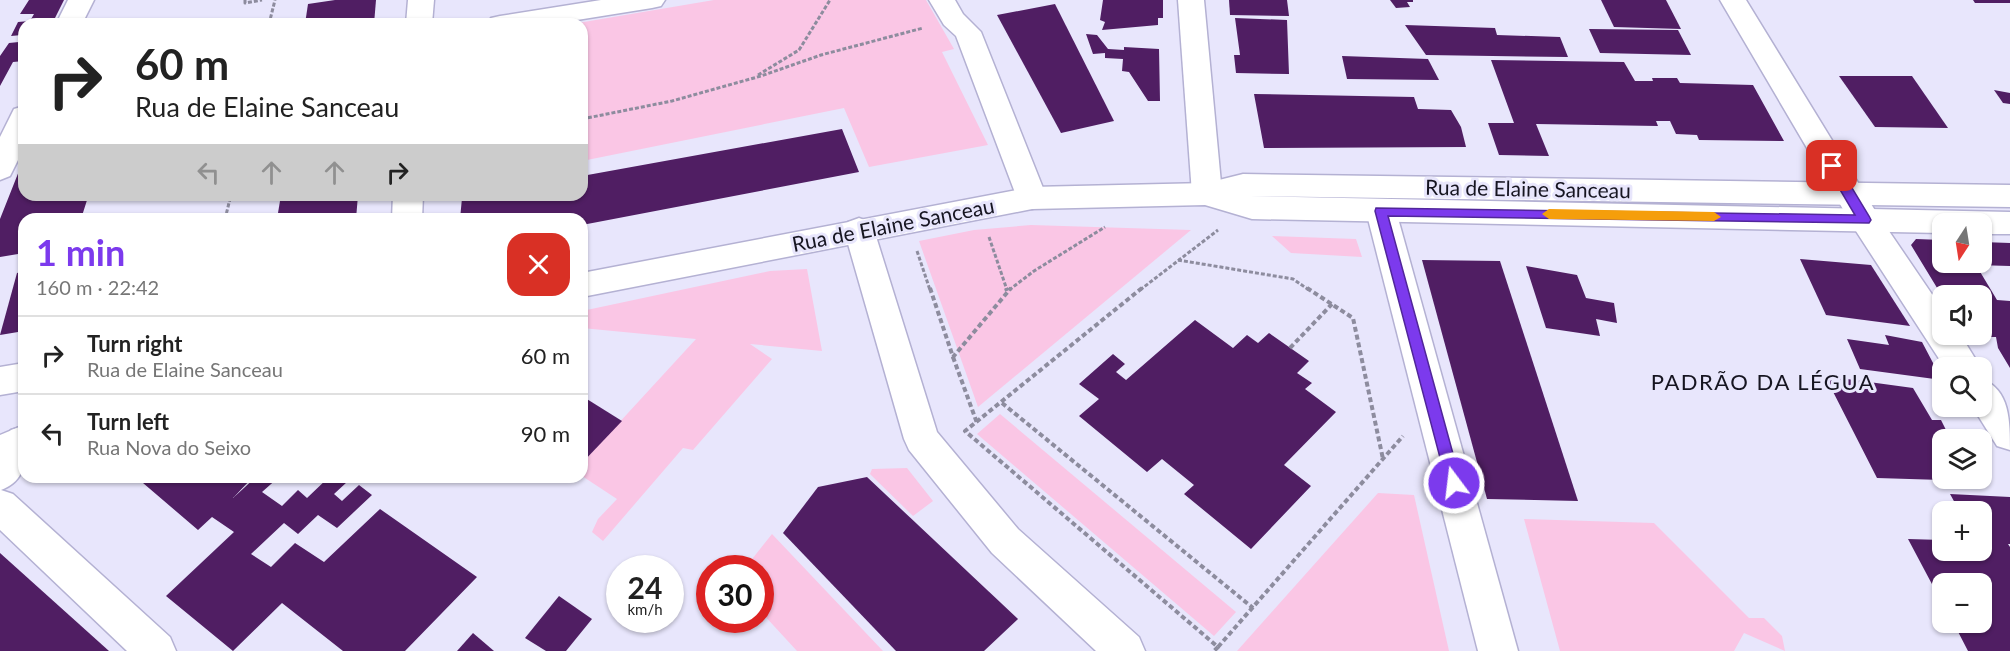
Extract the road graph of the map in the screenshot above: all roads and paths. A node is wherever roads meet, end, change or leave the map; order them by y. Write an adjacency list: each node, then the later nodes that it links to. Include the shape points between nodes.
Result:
1 (81, 0): 11 (main road)
2 (245, 0): 3 (path)
3 (262, 0)
4 (275, 0): 12 (path)
5 (421, 0): 13 (main road)
6 (652, 0): 14 (main road)
7 (830, 0): 15 (path, via 799,50)
8 (1191, 0): 19 (main road)
9 (1733, 0): 22 (main road)
10 (947, 10): 15 (path); 21 (main road, via 968,32)
11 (72, 18)
12 (270, 18)
13 (419, 18)
14 (538, 18)
15 (744, 81): 16 (path)
16 (588, 118)
17 (18, 129): 18 (main road)
18 (0, 169)
19 (1207, 194): 21 (main road, Rua de Elaine Sanceau); 22 (main road, Rua de Elaine Sanceau, via 1243,185 1274,184); 23 (main road, Rua de Elaine Sanceau, via 1252,208)
20 (2010, 196): 22 (main road)
21 (1032, 198): 27 (main road, Rua de Elaine Sanceau)
22 (1857, 207): 23 (main road, Rua de Elaine Sanceau); 26 (main road); 36 (main road)
23 (1381, 211): 54 (main road)
24 (1109, 224): 32 (path)
25 (1226, 224): 30 (path)
26 (2010, 224)
27 (859, 230): 31 (main road, Rua de Elaine Sanceau); 53 (main road, via 922,439 1005,541)
28 (988, 234): 32 (path)
29 (915, 247): 35 (path)
30 (1177, 260): 33 (path, via 1293,279); 39 (path)
31 (588, 284)
32 (1007, 291): 35 (path)
33 (1332, 304): 34 (path); 47 (path, via 1353,318)
34 (1290, 348)
35 (953, 357): 41 (path)
36 (1958, 357)
37 (18, 378): 38 (main road)
38 (0, 381)
39 (1002, 403): 41 (path); 50 (path)
40 (1992, 408): 42 (main road)
41 (977, 423): 51 (path, via 965,431)
42 (2010, 435)
43 (18, 443): 46 (main road)
44 (1408, 445): 47 (path, via 1405,433)
45 (18, 448): 48 (main road)
46 (0, 452)
47 (1383, 459): 50 (path)
48 (0, 474)
49 (0, 506): 52 (main road)
50 (1253, 608): 51 (path)
51 (1216, 649)
52 (156, 651)
53 (1125, 651)
54 (1498, 651)

